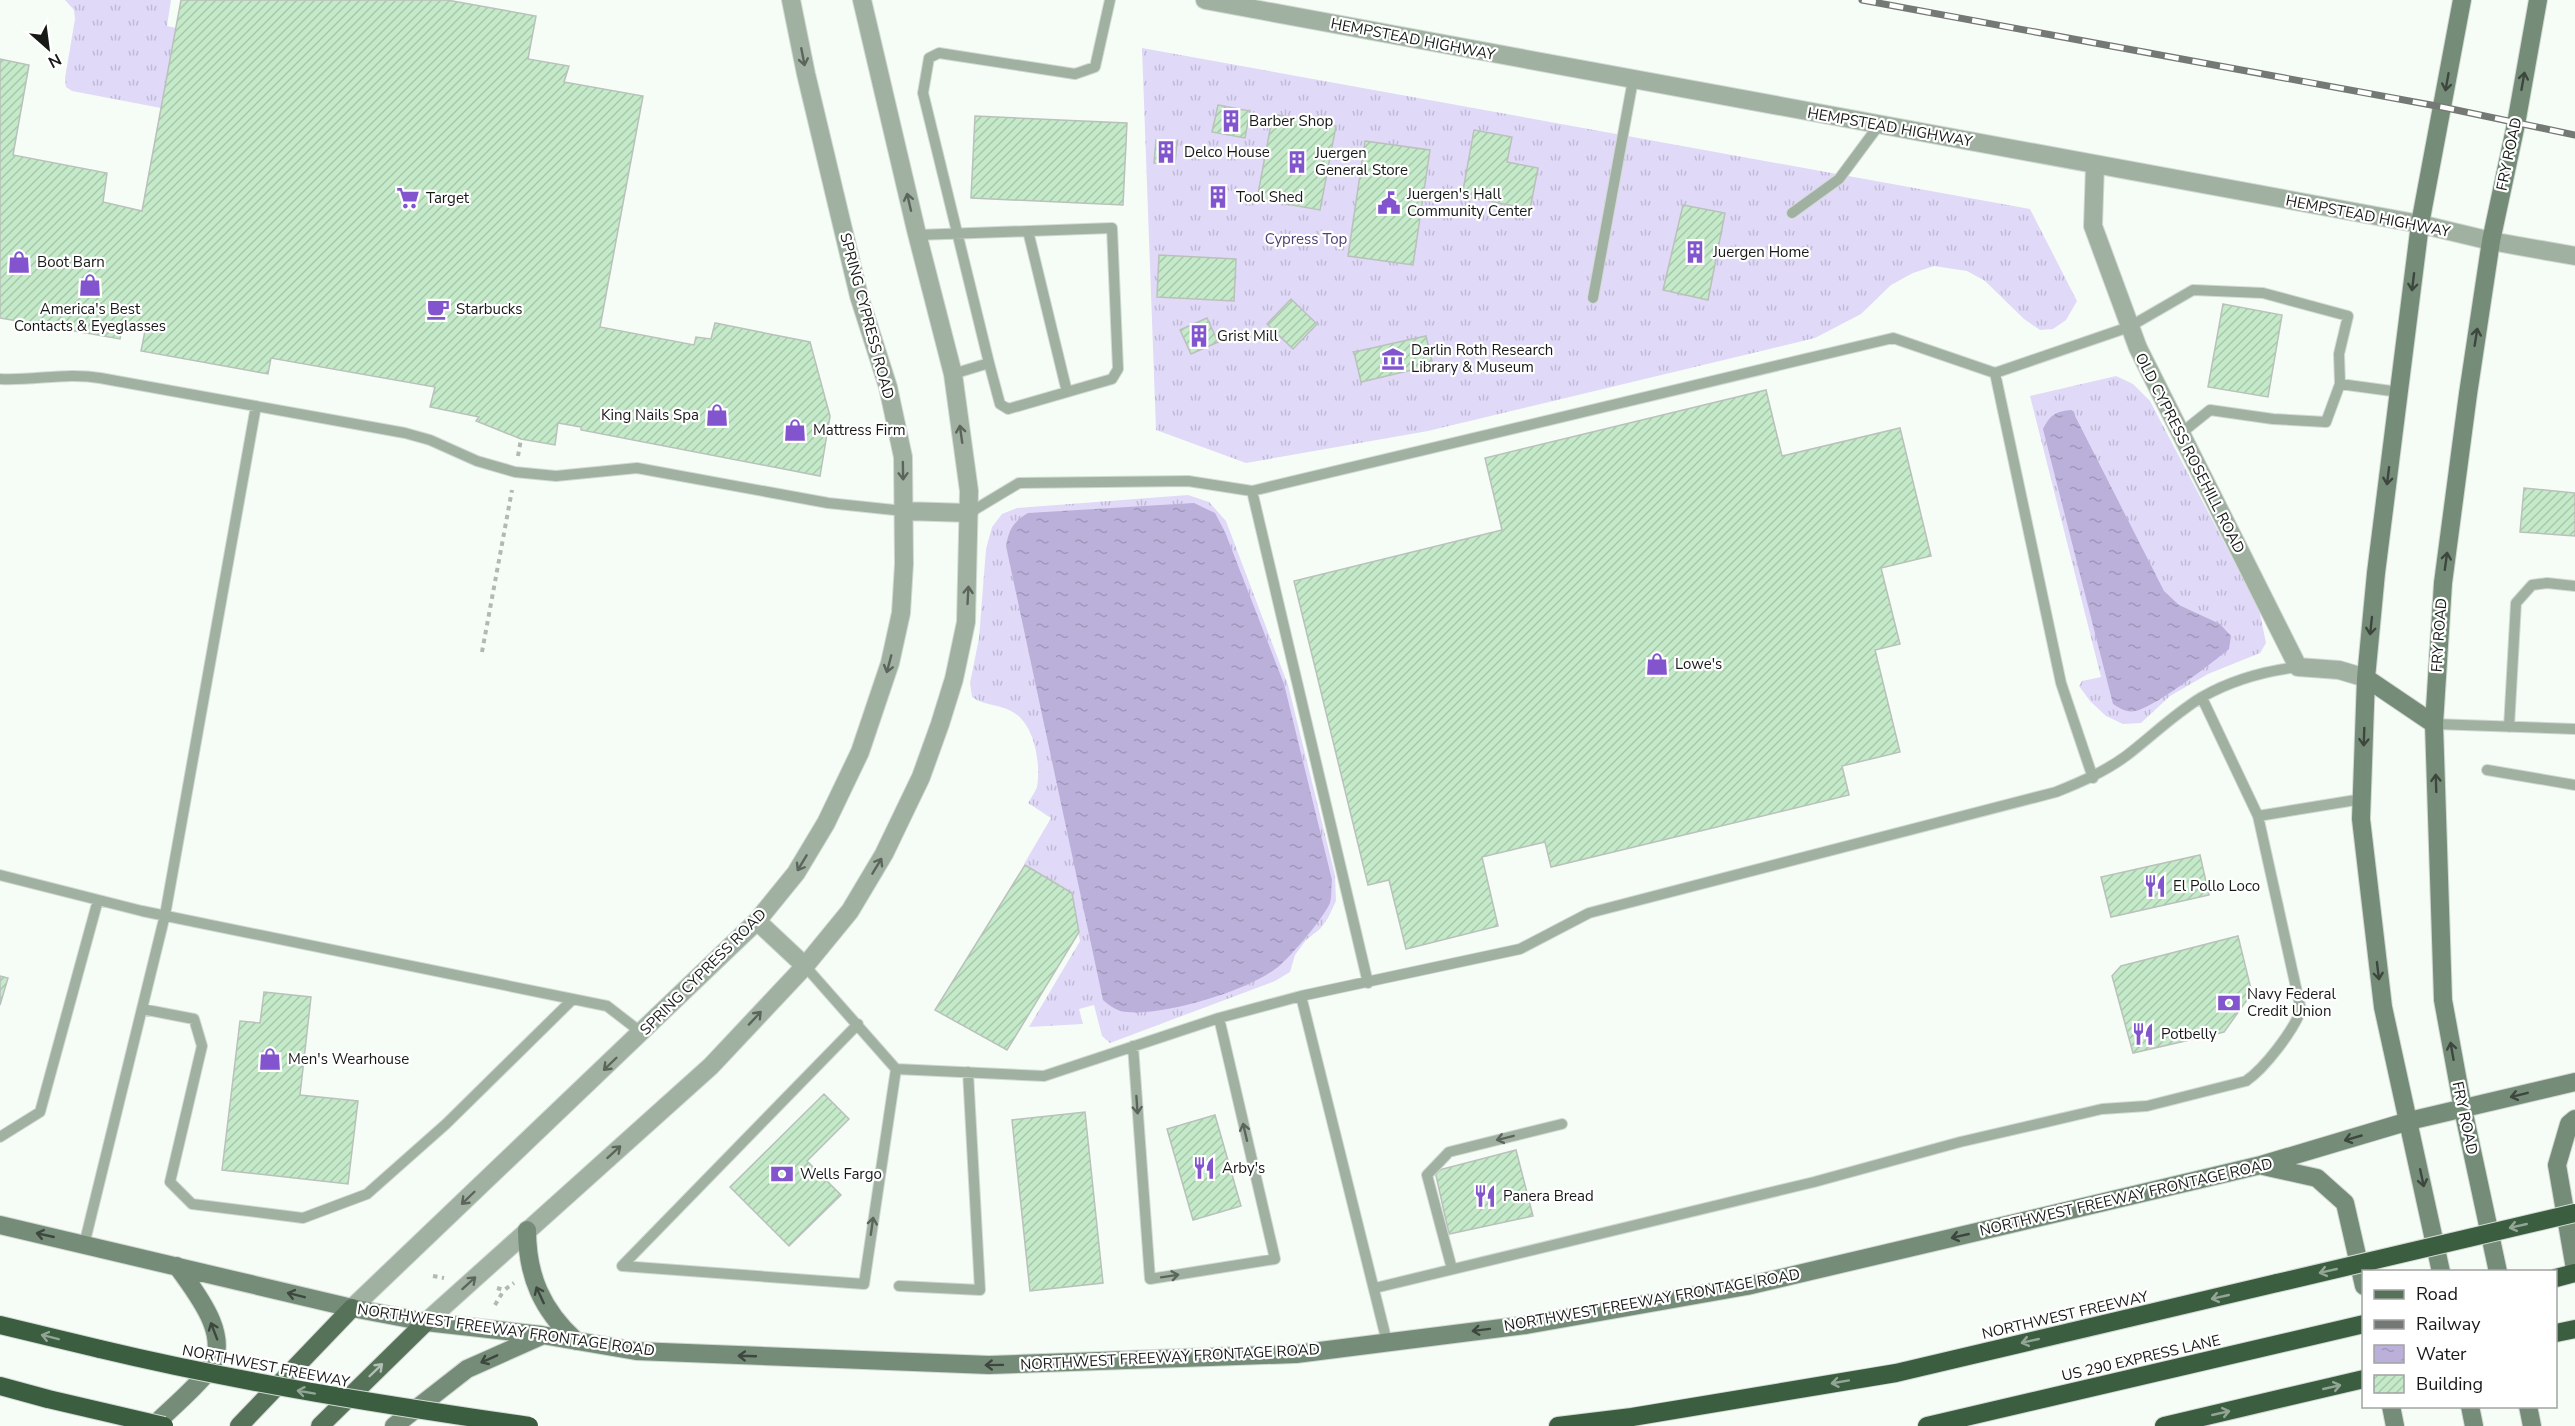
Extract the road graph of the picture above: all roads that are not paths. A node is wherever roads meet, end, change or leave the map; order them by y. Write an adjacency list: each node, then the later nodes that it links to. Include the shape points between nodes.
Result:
1 (791, 0): 29 (street, SPRING CYPRESS ROAD, one-way to 29, via 859,296 888,387 903,457)
2 (862, 0): 14 (street, one-way to 2)
3 (1110, 0): 13 (lane, via 1095,67 1075,74 939,53 930,58 923,93)
4 (1205, 0): 7 (street, HEMPSTEAD HIGHWAY)
5 (2462, 0): 11 (main road, one-way to 11)
6 (2538, 0): 15 (main road, FRY ROAD, one-way to 6)
7 (1633, 80): 8 (street, HEMPSTEAD HIGHWAY); 17 (lane)
8 (1879, 125): 9 (street, HEMPSTEAD HIGHWAY); 10 (lane, via 1839,179)
9 (2095, 165): 11 (street, HEMPSTEAD HIGHWAY); 18 (street, OLD CYPRESS ROSEHILL ROAD, via 2092,226)
10 (1792, 213)
11 (2420, 224): 15 (street, HEMPSTEAD HIGHWAY); 25 (main road, one-way to 25)
12 (1028, 231): 13 (lane); 24 (lane); 24 (lane, via 1112,228 1118,369 1112,379)
13 (956, 234): 14 (lane); 19 (lane)
14 (917, 235): 21 (street)
15 (2491, 241): 16 (street, HEMPSTEAD HIGHWAY); 35 (main road, FRY ROAD, one-way to 15, via 2443,583)
16 (2575, 256)
17 (1593, 298)
18 (2129, 327): 20 (lane); 23 (lane, via 2193,290 2263,292 2348,316 2339,354); 27 (street, OLD CYPRESS ROSEHILL ROAD)
19 (989, 363): 21 (lane); 24 (lane, via 1000,404 1008,409)
20 (1995, 373): 28 (lane, via 1893,338); 39 (lane, via 2061,683)
21 (953, 374): 30 (street, one-way to 21)
22 (0, 380): 26 (lane, via 80,374)
23 (2340, 384): 25 (lane); 27 (lane, via 2326,422 2210,410)
24 (1067, 392)
25 (2399, 392): 33 (main road, one-way to 33)
26 (256, 406): 29 (lane, via 405,433 515,472 556,476 637,468 828,503); 45 (lane)
27 (2180, 434): 32 (street, OLD CYPRESS ROSEHILL ROAD)
28 (1252, 491): 30 (lane, via 1188,481 1019,483); 48 (lane)
29 (904, 511): 30 (street); 46 (street, SPRING CYPRESS ROAD, one-way to 46, via 901,614 878,703 826,823 796,873)
30 (969, 513): 47 (street, one-way to 30, via 850,911 884,855 921,777 954,679 966,622)
31 (2575, 586): 36 (lane, via 2532,585 2516,603)
32 (2298, 667): 33 (street, via 2339,670); 34 (lane, via 2264,671)
33 (2366, 678): 35 (main road); 41 (main road, one-way to 41)
34 (2202, 698): 39 (lane); 42 (lane)
35 (2434, 724): 36 (lane); 59 (main road, FRY ROAD, one-way to 35, via 2443,1000)
36 (2510, 727): 37 (lane)
37 (2575, 729)
38 (2487, 770): 40 (lane)
39 (2093, 778): 48 (lane, via 2056,792 1589,913 1520,949)
40 (2575, 785)
41 (2362, 799): 42 (lane); 61 (main road, one-way to 61, via 2361,819 2383,1007)
42 (2258, 816): 70 (lane, via 2301,1010 2256,1075 2246,1081 2147,1106 2102,1110 1982,1137)
43 (0, 875): 44 (lane)
44 (98, 900): 45 (lane); 63 (lane, via 40,1112)
45 (165, 915): 50 (lane); 51 (lane)
46 (757, 921): 47 (street); 54 (street, SPRING CYPRESS ROAD)
47 (804, 966): 53 (lane); 67 (street, one-way to 47, via 711,1066)
48 (1368, 983): 49 (lane)
49 (1300, 996): 52 (lane); 77 (lane)
50 (573, 999): 51 (lane, via 446,1125 367,1194 303,1218 192,1204 170,1182 202,1046 194,1019); 54 (lane, via 607,1006)
51 (142, 1010): 68 (lane)
52 (1219, 1018): 55 (lane); 55 (lane, one-way to 52, via 1150,1279 1275,1259)
53 (858, 1024): 56 (lane); 56 (lane, one-way to 56, via 622,1266 864,1284)
54 (642, 1033): 78 (street, SPRING CYPRESS ROAD, one-way to 78)
55 (1133, 1046): 57 (lane, via 1044,1076)
56 (896, 1069): 57 (lane)
57 (968, 1072): 76 (lane, via 980,1290)
58 (2575, 1082): 59 (main road, NORTHWEST FREEWAY FRONTAGE ROAD, one-way to 59)
59 (2463, 1109): 61 (main road, NORTHWEST FREEWAY FRONTAGE ROAD); 72 (main road, FRY ROAD)
60 (2575, 1119): 73 (main road, via 2569,1124 2557,1165)
61 (2409, 1121): 64 (main road, NORTHWEST FREEWAY FRONTAGE ROAD, one-way to 64); 71 (main road, one-way to 71)
62 (1562, 1124): 70 (lane, one-way to 70, via 1449,1152 1427,1175)
63 (0, 1137)
64 (2261, 1165): 74 (main road, via 2317,1178 2345,1203); 86 (main road, NORTHWEST FREEWAY FRONTAGE ROAD, one-way to 86, via 1747,1286 1526,1325)
65 (2575, 1213): 98 (highway, NORTHWEST FREEWAY, one-way to 98, bridge, via 1896,1373)
66 (0, 1225): 68 (main road, NORTHWEST FREEWAY FRONTAGE ROAD, one-way to 66)
67 (527, 1230): 79 (street, one-way to 67); 85 (main road, one-way to 67, via 541,1300 529,1266)
68 (84, 1245): 69 (main road, NORTHWEST FREEWAY FRONTAGE ROAD)
69 (177, 1266): 78 (main road, NORTHWEST FREEWAY FRONTAGE ROAD, one-way to 69); 92 (main road, one-way to 69, via 210,1369 218,1341 204,1304)
70 (1452, 1269): 77 (lane)
71 (2441, 1270)
72 (2498, 1270)
73 (2575, 1271): 75 (highway)
74 (2362, 1277)
75 (2557, 1278)
76 (898, 1287)
77 (1375, 1288): 86 (lane)
78 (352, 1308): 79 (main road, NORTHWEST FREEWAY FRONTAGE ROAD); 94 (main road, SPRING CYPRESS ROAD)
79 (426, 1322): 84 (main road, NORTHWEST FREEWAY FRONTAGE ROAD); 95 (main road, one-way to 79)
80 (0, 1324): 97 (highway, NORTHWEST FREEWAY, one-way to 80, bridge, via 197,1372)
81 (2362, 1324): 99 (highway, US 290 EXPRESS LANE)
82 (2575, 1329): 83 (highway)
83 (2557, 1333)
84 (542, 1335): 85 (main road, NORTHWEST FREEWAY FRONTAGE ROAD); 96 (main road, one-way to 96, via 467,1369)
85 (576, 1341): 86 (main road, NORTHWEST FREEWAY FRONTAGE ROAD, one-way to 85, via 1296,1353 989,1365 636,1351)
86 (1387, 1342)
87 (2362, 1379): 100 (highway, one-way to 87)
88 (0, 1386): 93 (highway, bridge)
89 (2391, 1408): 101 (main road)
90 (2470, 1408): 102 (main road)
91 (2528, 1408): 103 (main road)
92 (153, 1426)
93 (164, 1426)
94 (239, 1426)
95 (320, 1426)
96 (394, 1426)
97 (530, 1426)
98 (1558, 1426)
99 (1927, 1426)
100 (2164, 1426)
101 (2395, 1426)
102 (2474, 1426)
103 (2532, 1426)

